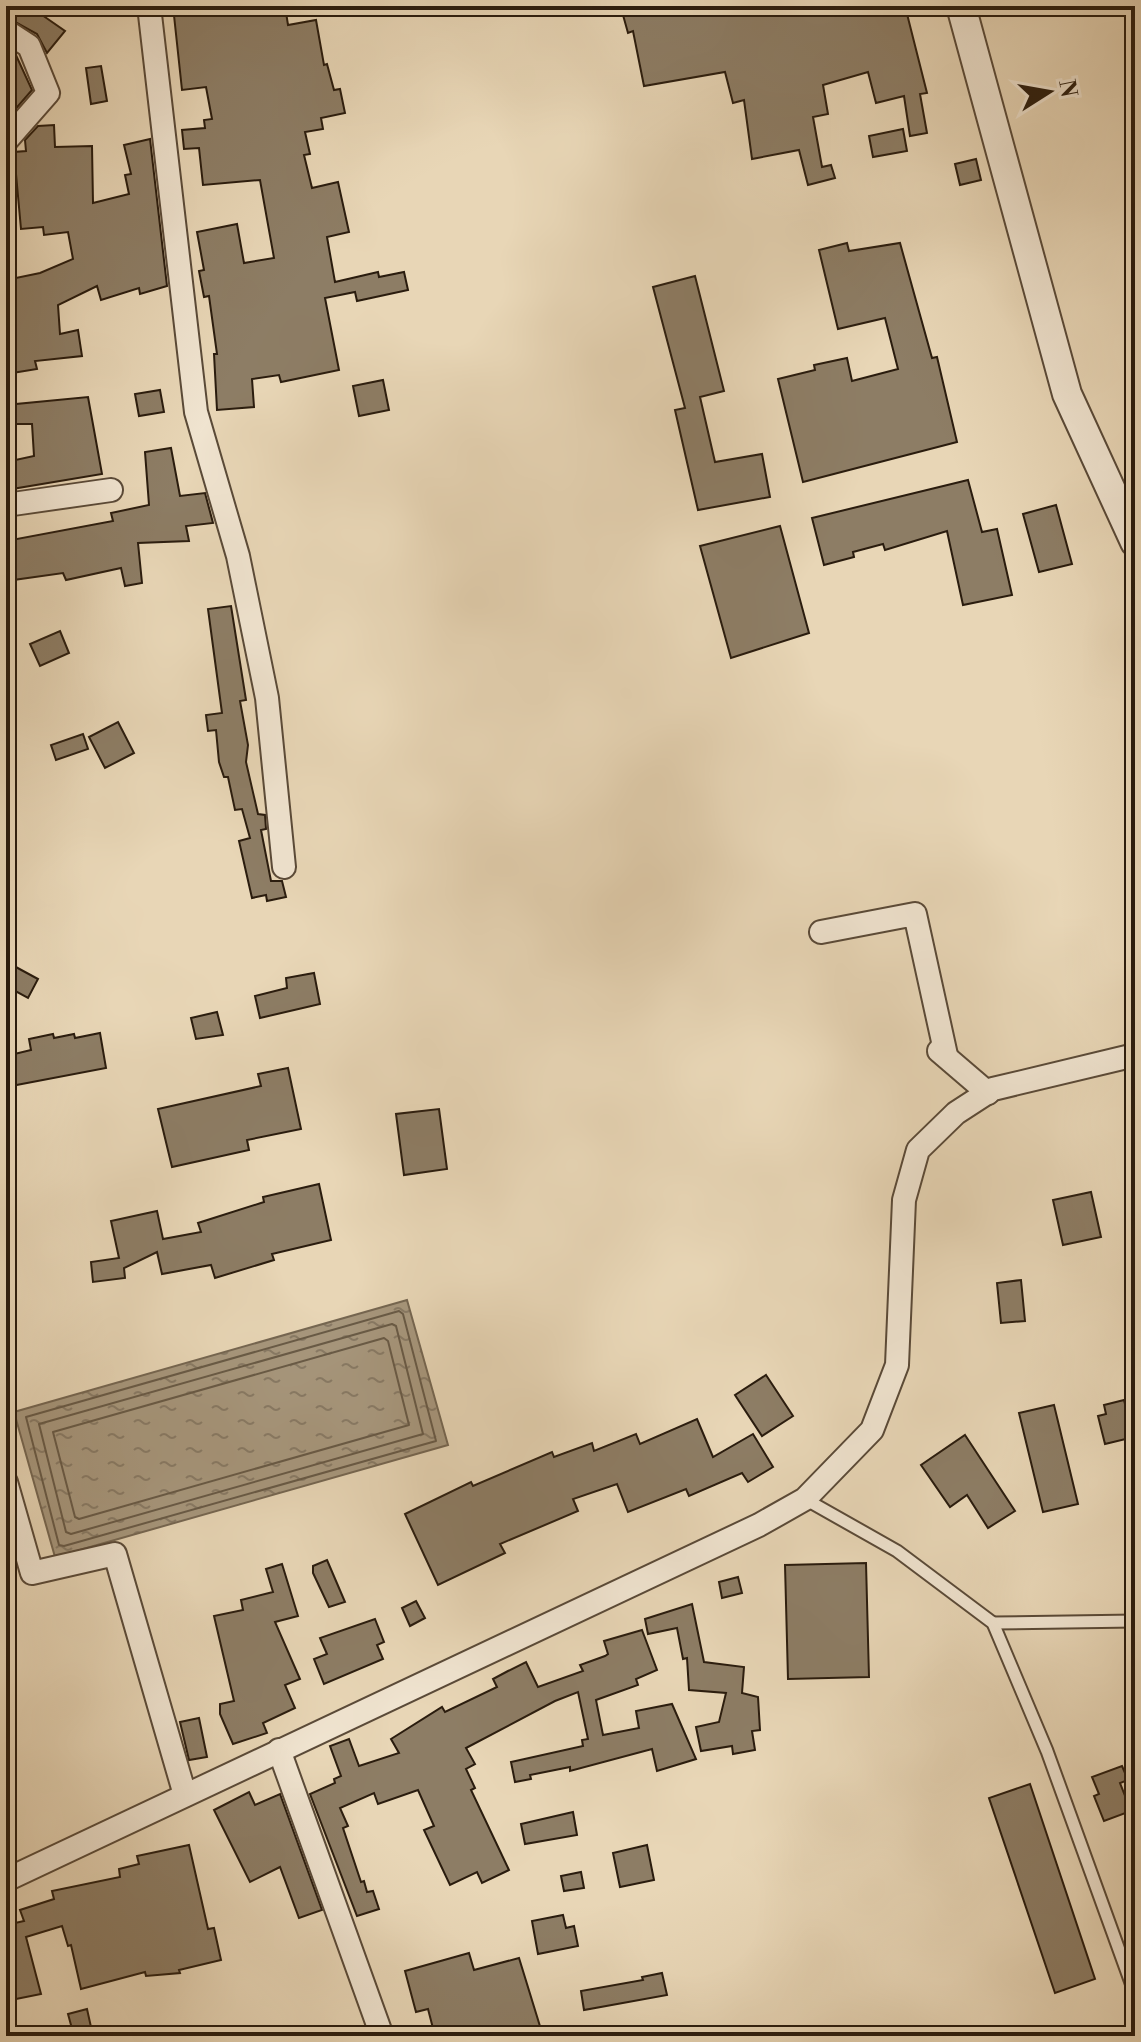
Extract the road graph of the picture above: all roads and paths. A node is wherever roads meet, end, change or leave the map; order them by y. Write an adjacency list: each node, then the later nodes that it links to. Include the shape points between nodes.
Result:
1 (149, 6): 8 (street, via 196,412 238,556 267,698)
2 (961, 6): 7 (street, via 1067,394)
3 (6, 31): 4 (street, via 29,46 48,93)
4 (6, 141)
5 (111, 490): 6 (street)
6 (6, 505)
7 (1135, 542)
8 (284, 867)
9 (821, 932): 11 (street, via 915,914 942,1053)
10 (1135, 1055): 11 (street)
11 (988, 1093): 13 (street, via 956,1113 918,1150 904,1200 897,1365 872,1430)
12 (6, 1482): 17 (street, via 32,1573 115,1554)
13 (805, 1499): 15 (lane, via 897,1551); 16 (street)
14 (1135, 1621): 15 (lane)
15 (993, 1623): 19 (lane, via 1047,1751)
16 (279, 1750): 17 (street); 20 (street)
17 (185, 1795): 18 (street)
18 (6, 1880)
19 (1135, 1994)
20 (382, 2036)

